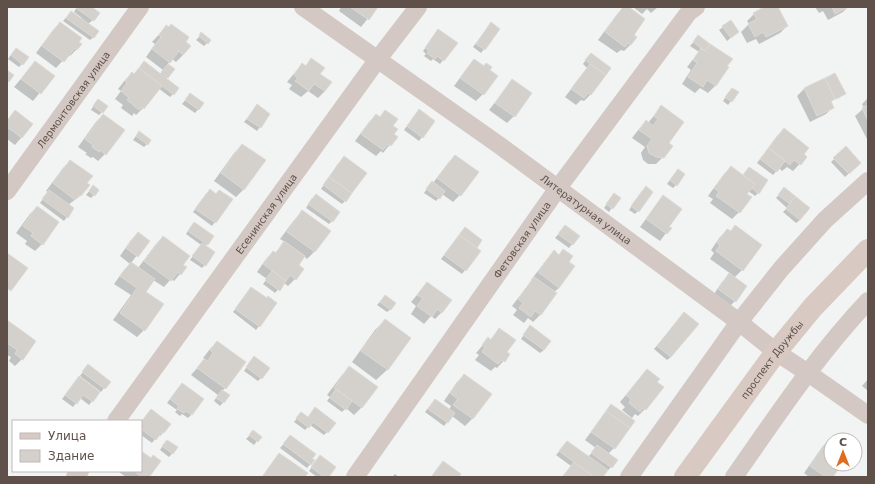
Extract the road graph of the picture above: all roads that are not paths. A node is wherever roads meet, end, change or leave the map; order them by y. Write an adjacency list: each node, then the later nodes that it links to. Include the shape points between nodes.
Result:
1 (140, 7): 8 (street, Лермонтовская улица)
2 (303, 7): 5 (street, Литературная улица)
3 (418, 7): 5 (street, Есенинская улица)
4 (696, 7): 7 (street, Фетовская улица, via 689,12)
5 (378, 59): 7 (street, Литературная улица); 15 (street, Есенинская улица)
6 (868, 181): 11 (street, via 825,220)
7 (558, 188): 11 (street, Литературная улица); 16 (street, Фетовская улица)
8 (7, 191)
9 (868, 250): 12 (main road, проспект Дружбы, via 813,307)
10 (868, 301): 13 (street)
11 (739, 322): 12 (street, Литературная улица); 17 (street)
12 (776, 352): 13 (street, Литературная улица); 18 (main road, проспект Дружбы)
13 (808, 373): 14 (street, Литературная улица); 19 (street)
14 (868, 415)
15 (117, 420)
16 (355, 477)
17 (629, 477)
18 (685, 477)
19 (734, 477)

